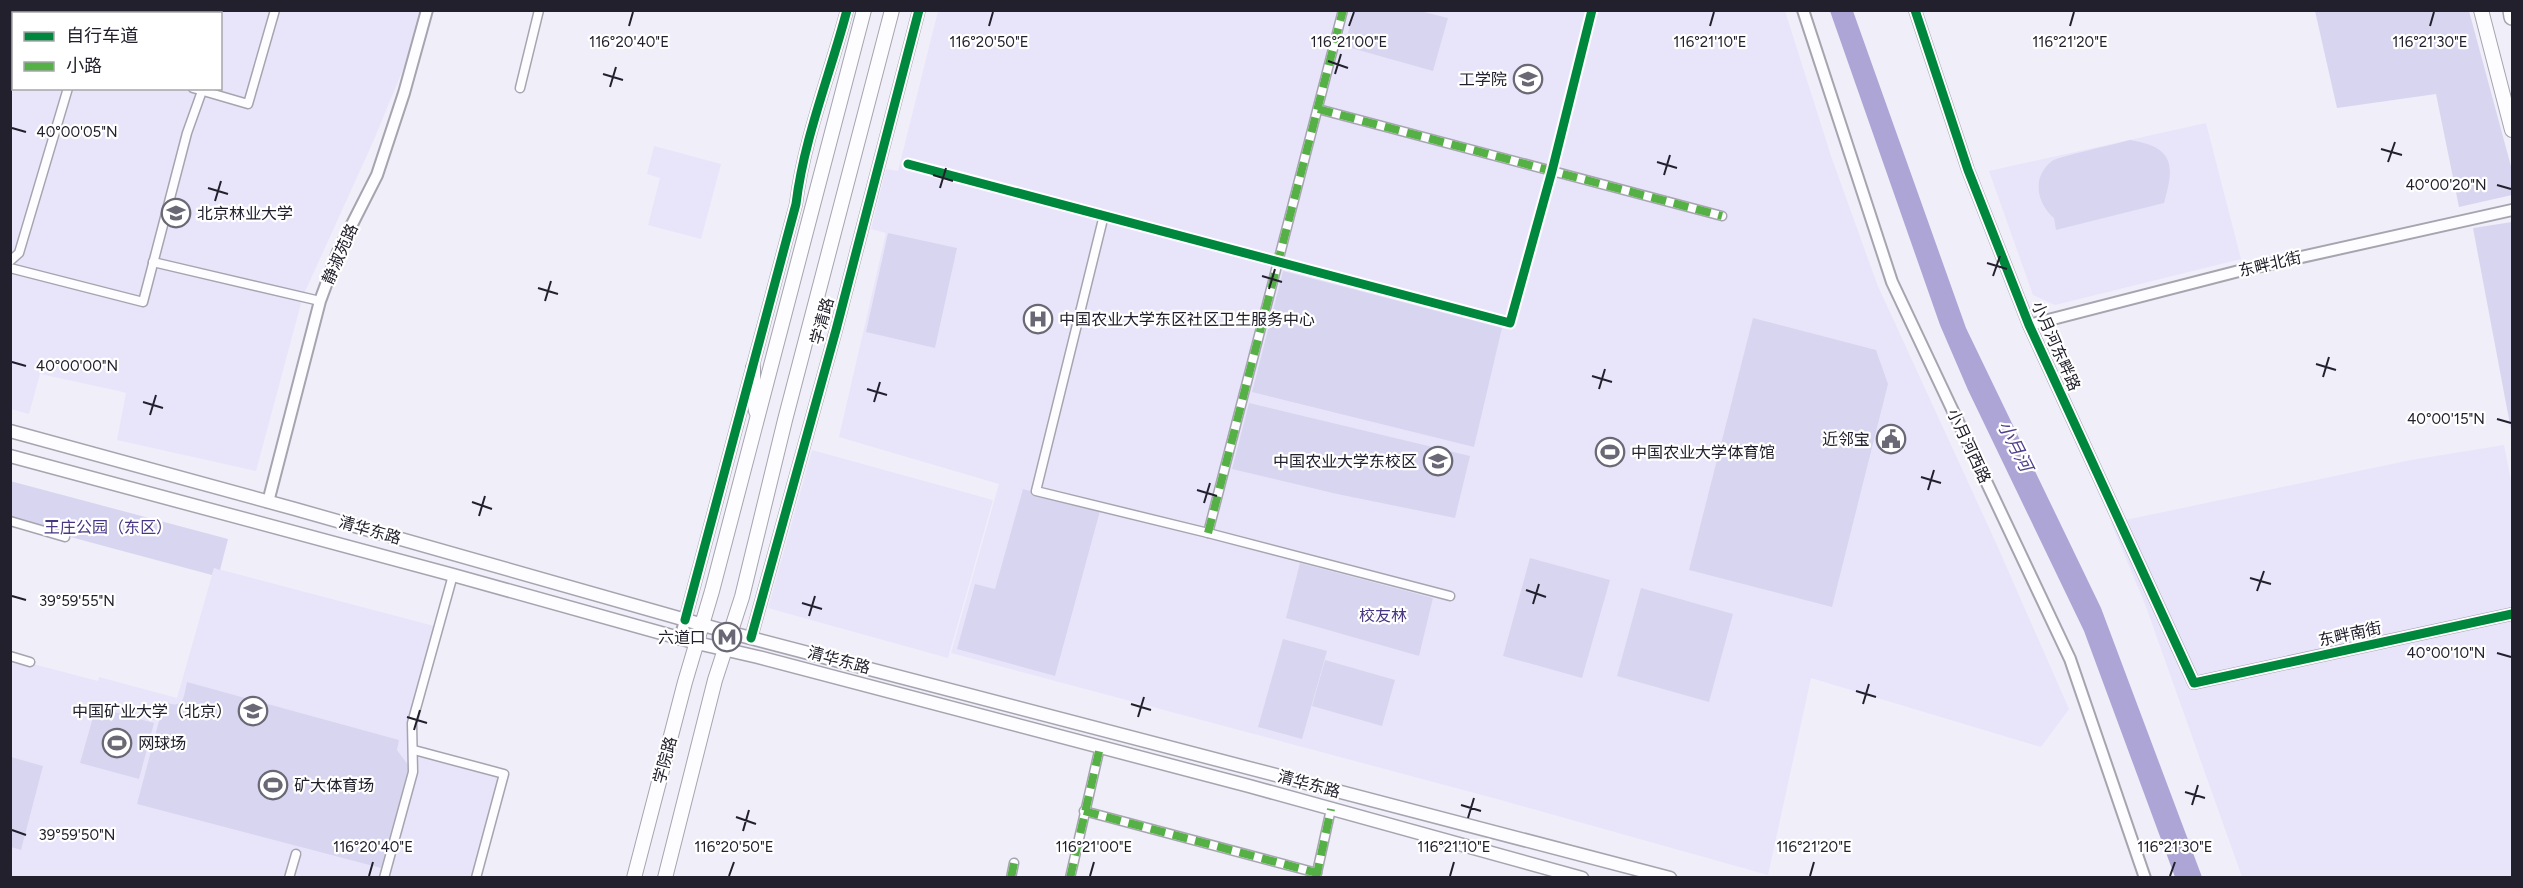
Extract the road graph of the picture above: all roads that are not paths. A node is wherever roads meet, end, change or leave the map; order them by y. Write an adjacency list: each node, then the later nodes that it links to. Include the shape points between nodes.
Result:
1 (275, 10): 17 (street, via 248,104)
2 (427, 10): 29 (street, 静淑苑路, via 377,175 338,252)
3 (539, 10): 15 (street)
4 (848, 10): 31 (street, via 822,92)
5 (892, 10): 47 (main road, 学清路)
6 (919, 10): 48 (street, 学清路)
7 (1343, 10): 18 (street)
8 (1592, 10): 21 (street)
9 (1803, 10): 71 (street, 小月河西路, via 1892,282 2070,659)
10 (1915, 10): 30 (street, 小月河东畔路, via 1968,170)
11 (2481, 10): 19 (main road)
12 (2511, 10): 14 (highway)
13 (861, 14): 32 (main road)
14 (2512, 17)
15 (520, 88)
16 (67, 90): 25 (street, via 19,253)
17 (197, 90): 26 (street)
18 (1318, 109): 21 (street); 27 (street)
19 (2512, 130)
20 (908, 164): 23 (street)
21 (1552, 171): 24 (street); 27 (street, via 1510,323)
22 (2512, 210): 30 (street, 东畔北街, via 2239,271)
23 (1104, 215): 27 (street); 40 (street, via 1036,491)
24 (1722, 216)
25 (10, 261)
26 (153, 262): 28 (street, via 143,302); 29 (street)
27 (1279, 262): 40 (street)
28 (10, 268)
29 (320, 301): 35 (street, 静淑苑路)
30 (2029, 326): 54 (street, 小月河东畔路)
31 (753, 368): 32 (main road); 45 (street)
32 (757, 417): 46 (main road)
33 (10, 431): 35 (main road, 清华东路)
34 (10, 456): 37 (main road, 清华东路)
35 (262, 500): 36 (main road, 清华东路); 37 (main road)
36 (283, 506): 39 (main road); 45 (main road, 清华东路)
37 (248, 519): 39 (main road, 清华东路)
38 (10, 521): 41 (street)
39 (277, 527): 42 (main road, 清华东路)
40 (1208, 533): 43 (street)
41 (65, 537)
42 (453, 575): 49 (main road, 清华东路); 56 (street, via 412,723)
43 (1450, 596)
44 (2512, 614): 54 (street, 东畔南街)
45 (685, 620): 46 (main road, 清华东路); 49 (street)
46 (702, 625): 47 (main road, 清华东路); 50 (main road, 学院路)
47 (730, 632): 48 (main road, 清华东路); 51 (main road, 学清路)
48 (751, 638): 70 (main road, 清华东路)
49 (680, 639): 50 (main road, 清华东路)
50 (697, 644): 51 (main road, 清华东路); 65 (main road, 学院路)
51 (725, 649): 55 (main road, 清华东路); 66 (main road, 学院路)
52 (10, 656): 53 (street)
53 (30, 662)
54 (2194, 683)
55 (1100, 747): 57 (main road, 清华东路); 58 (street)
56 (414, 750): 63 (street, via 412,772); 64 (street, via 504,774)
57 (1332, 809): 61 (street); 69 (main road, 清华东路)
58 (1084, 811): 61 (street); 68 (street)
59 (296, 854): 62 (street)
60 (1014, 863): 67 (street)
61 (1316, 875)
62 (289, 878)
63 (384, 878)
64 (476, 878)
65 (634, 878)
66 (665, 878)
67 (1011, 878)
68 (1070, 878)
69 (1582, 878)
70 (1670, 878)
71 (2145, 878)

